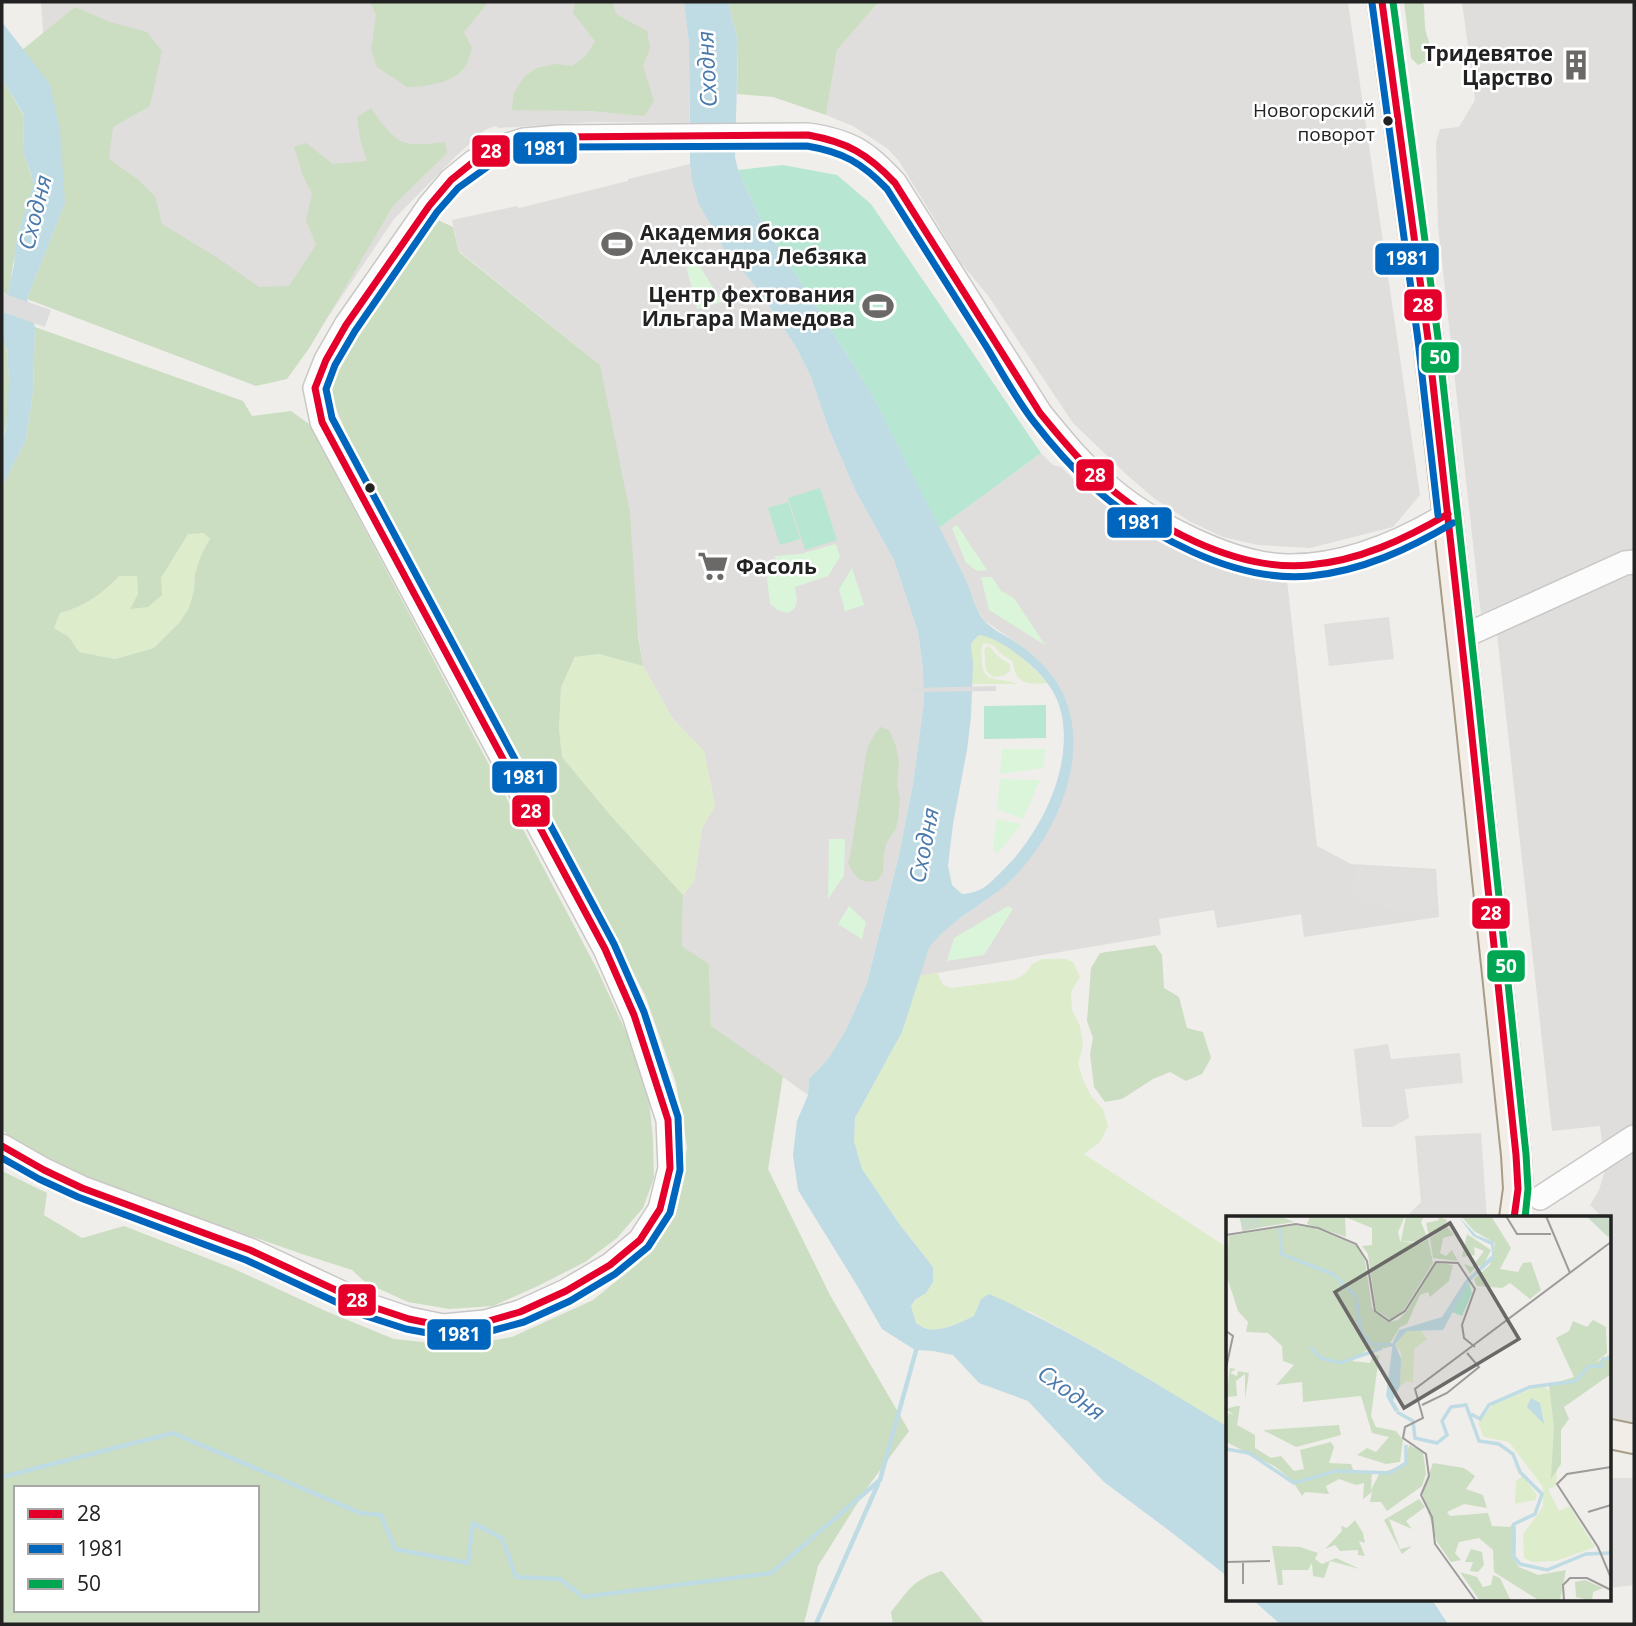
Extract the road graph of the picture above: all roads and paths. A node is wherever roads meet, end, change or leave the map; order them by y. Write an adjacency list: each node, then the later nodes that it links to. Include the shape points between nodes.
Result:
1 (1382, 2): 2 (main road)
2 (1448, 514): 4 (main road); 6 (street, via 1395,542 1345,558 1288,566 1241,559 1209,547 1133,506 1064,443 1040,413 895,183 846,143 808,135 559,136 492,150 451,180 429,206 346,325 315,388 323,422 605,949 634,1015 668,1120 670,1168 660,1209 640,1240 610,1265 566,1291 485,1322 443,1326 370,1306 250,1250 82,1188)
3 (1634, 562): 4 (street)
4 (1462, 637): 7 (main road, via 1491,908)
5 (1634, 1137): 7 (street)
6 (2, 1146)
7 (1533, 1202): 8 (main road)
8 (1516, 1216)
9 (1612, 1434): 10 (main road)
10 (1634, 1439)

